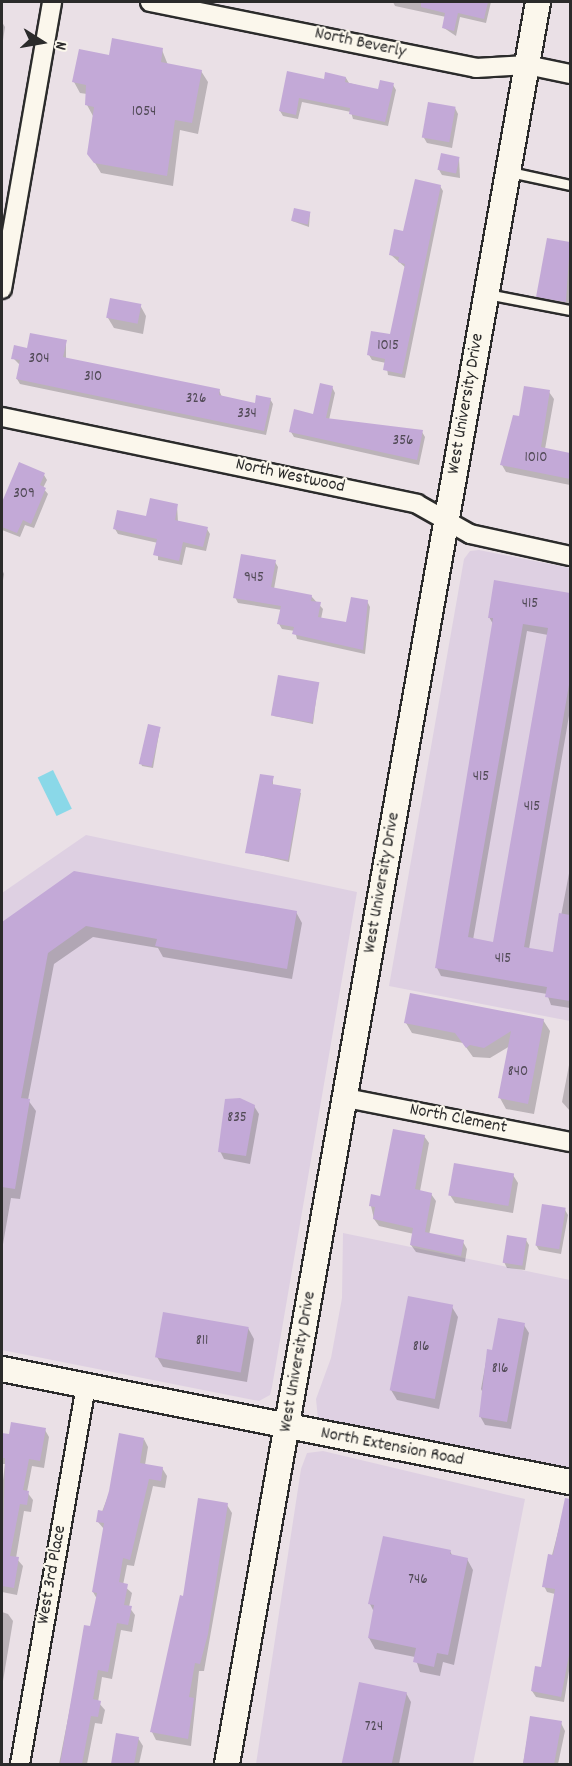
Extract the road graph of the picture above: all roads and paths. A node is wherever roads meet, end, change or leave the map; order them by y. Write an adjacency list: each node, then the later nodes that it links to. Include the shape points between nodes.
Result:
1 (52, 2): 8 (street)
2 (150, 2): 4 (street, North Beverly, via 476,68)
3 (538, 2): 4 (main road, West University Drive)
4 (526, 65): 5 (street, North Beverly); 6 (main road, West University Drive)
5 (570, 74)
6 (508, 172): 7 (lane); 9 (main road, West University Drive)
7 (570, 185)
8 (2, 289)
9 (486, 294): 10 (lane); 12 (main road, West University Drive)
10 (570, 310)
11 (2, 417): 12 (street, North Westwood, via 420,504)
12 (446, 521): 13 (street, North Westwood, via 475,535); 14 (main road, West University Drive)
13 (570, 556)
14 (346, 1098): 15 (street, North Clement); 18 (main road, West University Drive)
15 (570, 1142)
16 (2, 1369): 17 (main road, North Extension Road)
17 (86, 1386): 18 (main road, North Extension Road); 20 (street, West 3rd Place)
18 (288, 1427): 19 (main road, North Extension Road); 21 (main road, West University Drive)
19 (570, 1482)
20 (20, 1764)
21 (227, 1764)

